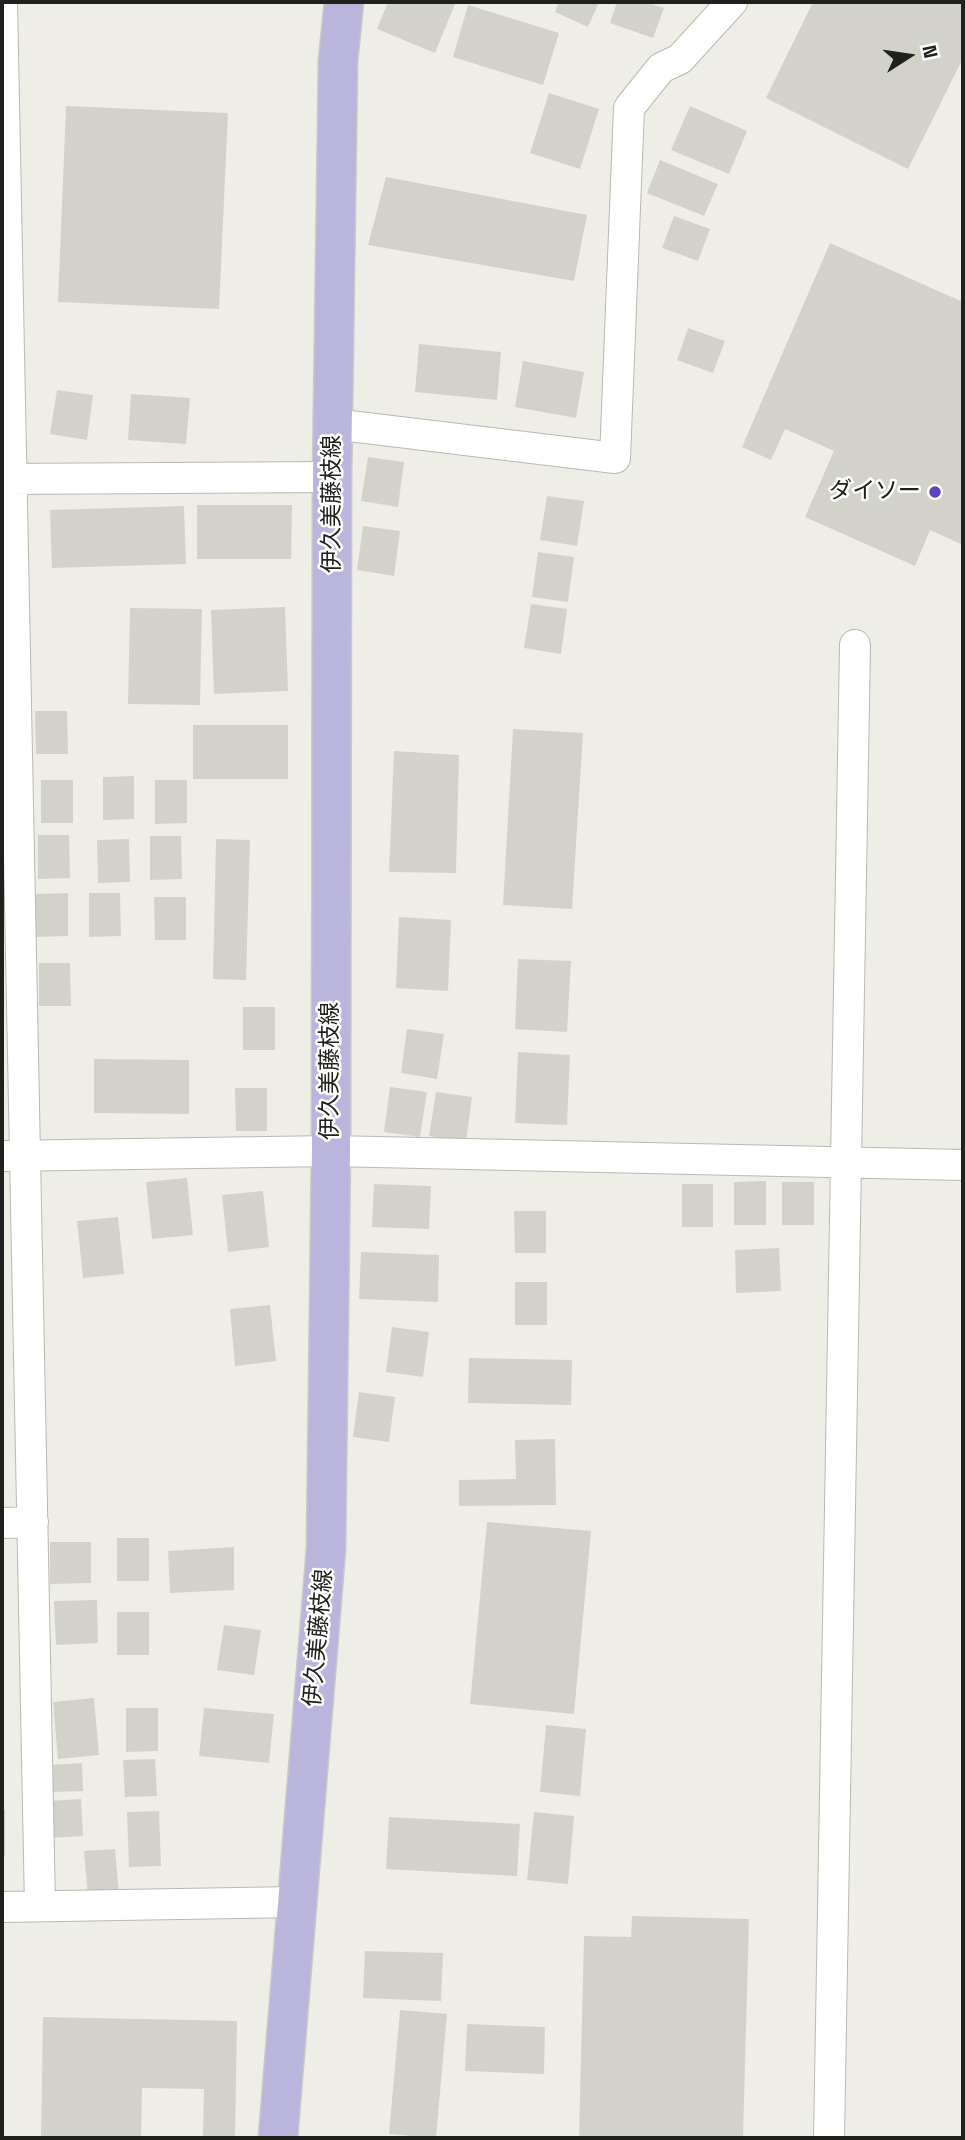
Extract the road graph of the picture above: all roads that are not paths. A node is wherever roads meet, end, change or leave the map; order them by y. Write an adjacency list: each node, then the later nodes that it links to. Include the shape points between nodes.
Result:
1 (2, 2): 6 (street)
2 (344, 2): 4 (main road, 伊久美藤枝線, via 338,61)
3 (732, 2): 4 (street, via 680,59 661,68 629,108 615,458)
4 (333, 424): 5 (main road, 伊久美藤枝線)
5 (332, 477): 6 (street); 8 (main road, 伊久美藤枝線)
6 (7, 478): 9 (street)
7 (855, 645): 10 (street)
8 (331, 1151): 9 (street); 10 (street); 14 (main road, 伊久美藤枝線, via 326,1549)
9 (13, 1156): 12 (street)
10 (846, 1162): 11 (street); 18 (street)
11 (963, 1165)
12 (33, 1522): 13 (street); 15 (street)
13 (2, 1523)
14 (297, 1902): 15 (street); 17 (main road, 伊久美藤枝線)
15 (40, 1906): 16 (street)
16 (2, 1907)
17 (278, 2138)
18 (829, 2138)

